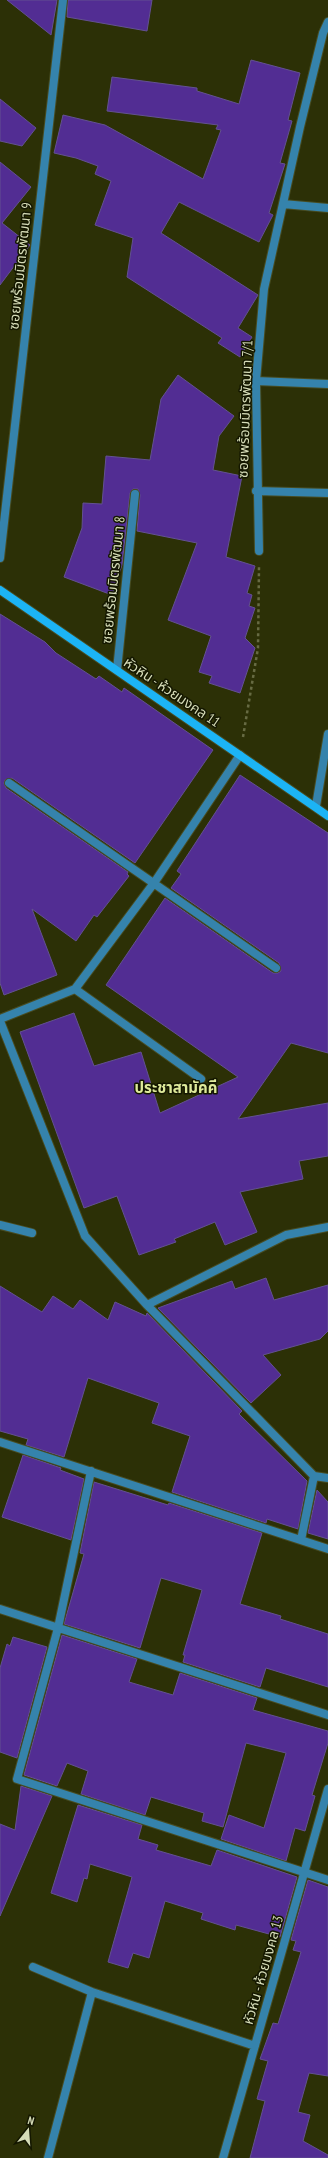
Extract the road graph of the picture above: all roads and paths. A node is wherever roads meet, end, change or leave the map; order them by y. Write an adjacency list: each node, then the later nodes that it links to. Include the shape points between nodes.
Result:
1 (63, 0): 11 (street, ซอยพร้อมมิตรพัฒนา 9)
2 (328, 22): 3 (street, ซอยพร้อมมิตรพัฒนา 7/1, via 305,105)
3 (283, 204): 4 (street); 5 (street, ซอยพร้อมมิตรพัฒนา 7/1, via 264,289)
4 (328, 208)
5 (256, 381): 6 (street); 7 (street, ซอยพร้อมมิตรพัฒนา 7/1)
6 (328, 384)
7 (256, 491): 8 (street); 10 (street, ซอยพร้อมมิตรพัฒนา 7/1)
8 (328, 493)
9 (135, 494): 13 (street, ซอยพร้อมมิตรพัฒนา 8)
10 (259, 551): 15 (path, via 258,648)
11 (0, 558)
12 (0, 590): 13 (street, หัวหิน - ห้วยมงคล 11)
13 (117, 670): 15 (street, หัวหิน - ห้วยมงคล 11)
14 (328, 734): 17 (street)
15 (240, 755): 17 (street, หัวหิน - ห้วยมงคล 11); 19 (street)
16 (9, 783): 19 (street)
17 (316, 806): 18 (street, หัวหิน - ห้วยมงคล 11)
18 (328, 816)
19 (154, 882): 20 (street); 21 (street)
20 (276, 968)
21 (75, 989): 22 (street); 23 (street)
22 (0, 1020): 27 (street, via 85,1236)
23 (201, 1079)
24 (0, 1225): 26 (street)
25 (328, 1227): 27 (street, via 286,1235)
26 (32, 1234)
27 (147, 1305): 30 (street)
28 (0, 1442): 29 (street)
29 (91, 1471): 32 (street); 35 (street)
30 (314, 1476): 31 (street); 32 (street)
31 (328, 1478)
32 (300, 1540): 33 (street)
33 (328, 1548)
34 (0, 1609): 35 (street)
35 (58, 1628): 36 (street); 38 (street, via 17,1779)
36 (328, 1715)
37 (328, 1789): 38 (street, หัวหิน - ห้วยมงคล 13)
38 (305, 1872): 39 (street); 42 (street, หัวหิน - ห้วยมงคล 13)
39 (328, 1880)
40 (33, 1967): 41 (street)
41 (92, 1992): 42 (street); 43 (street)
42 (255, 2046): 44 (street, หัวหิน - ห้วยมงคล 13)
43 (48, 2158)
44 (223, 2158)

